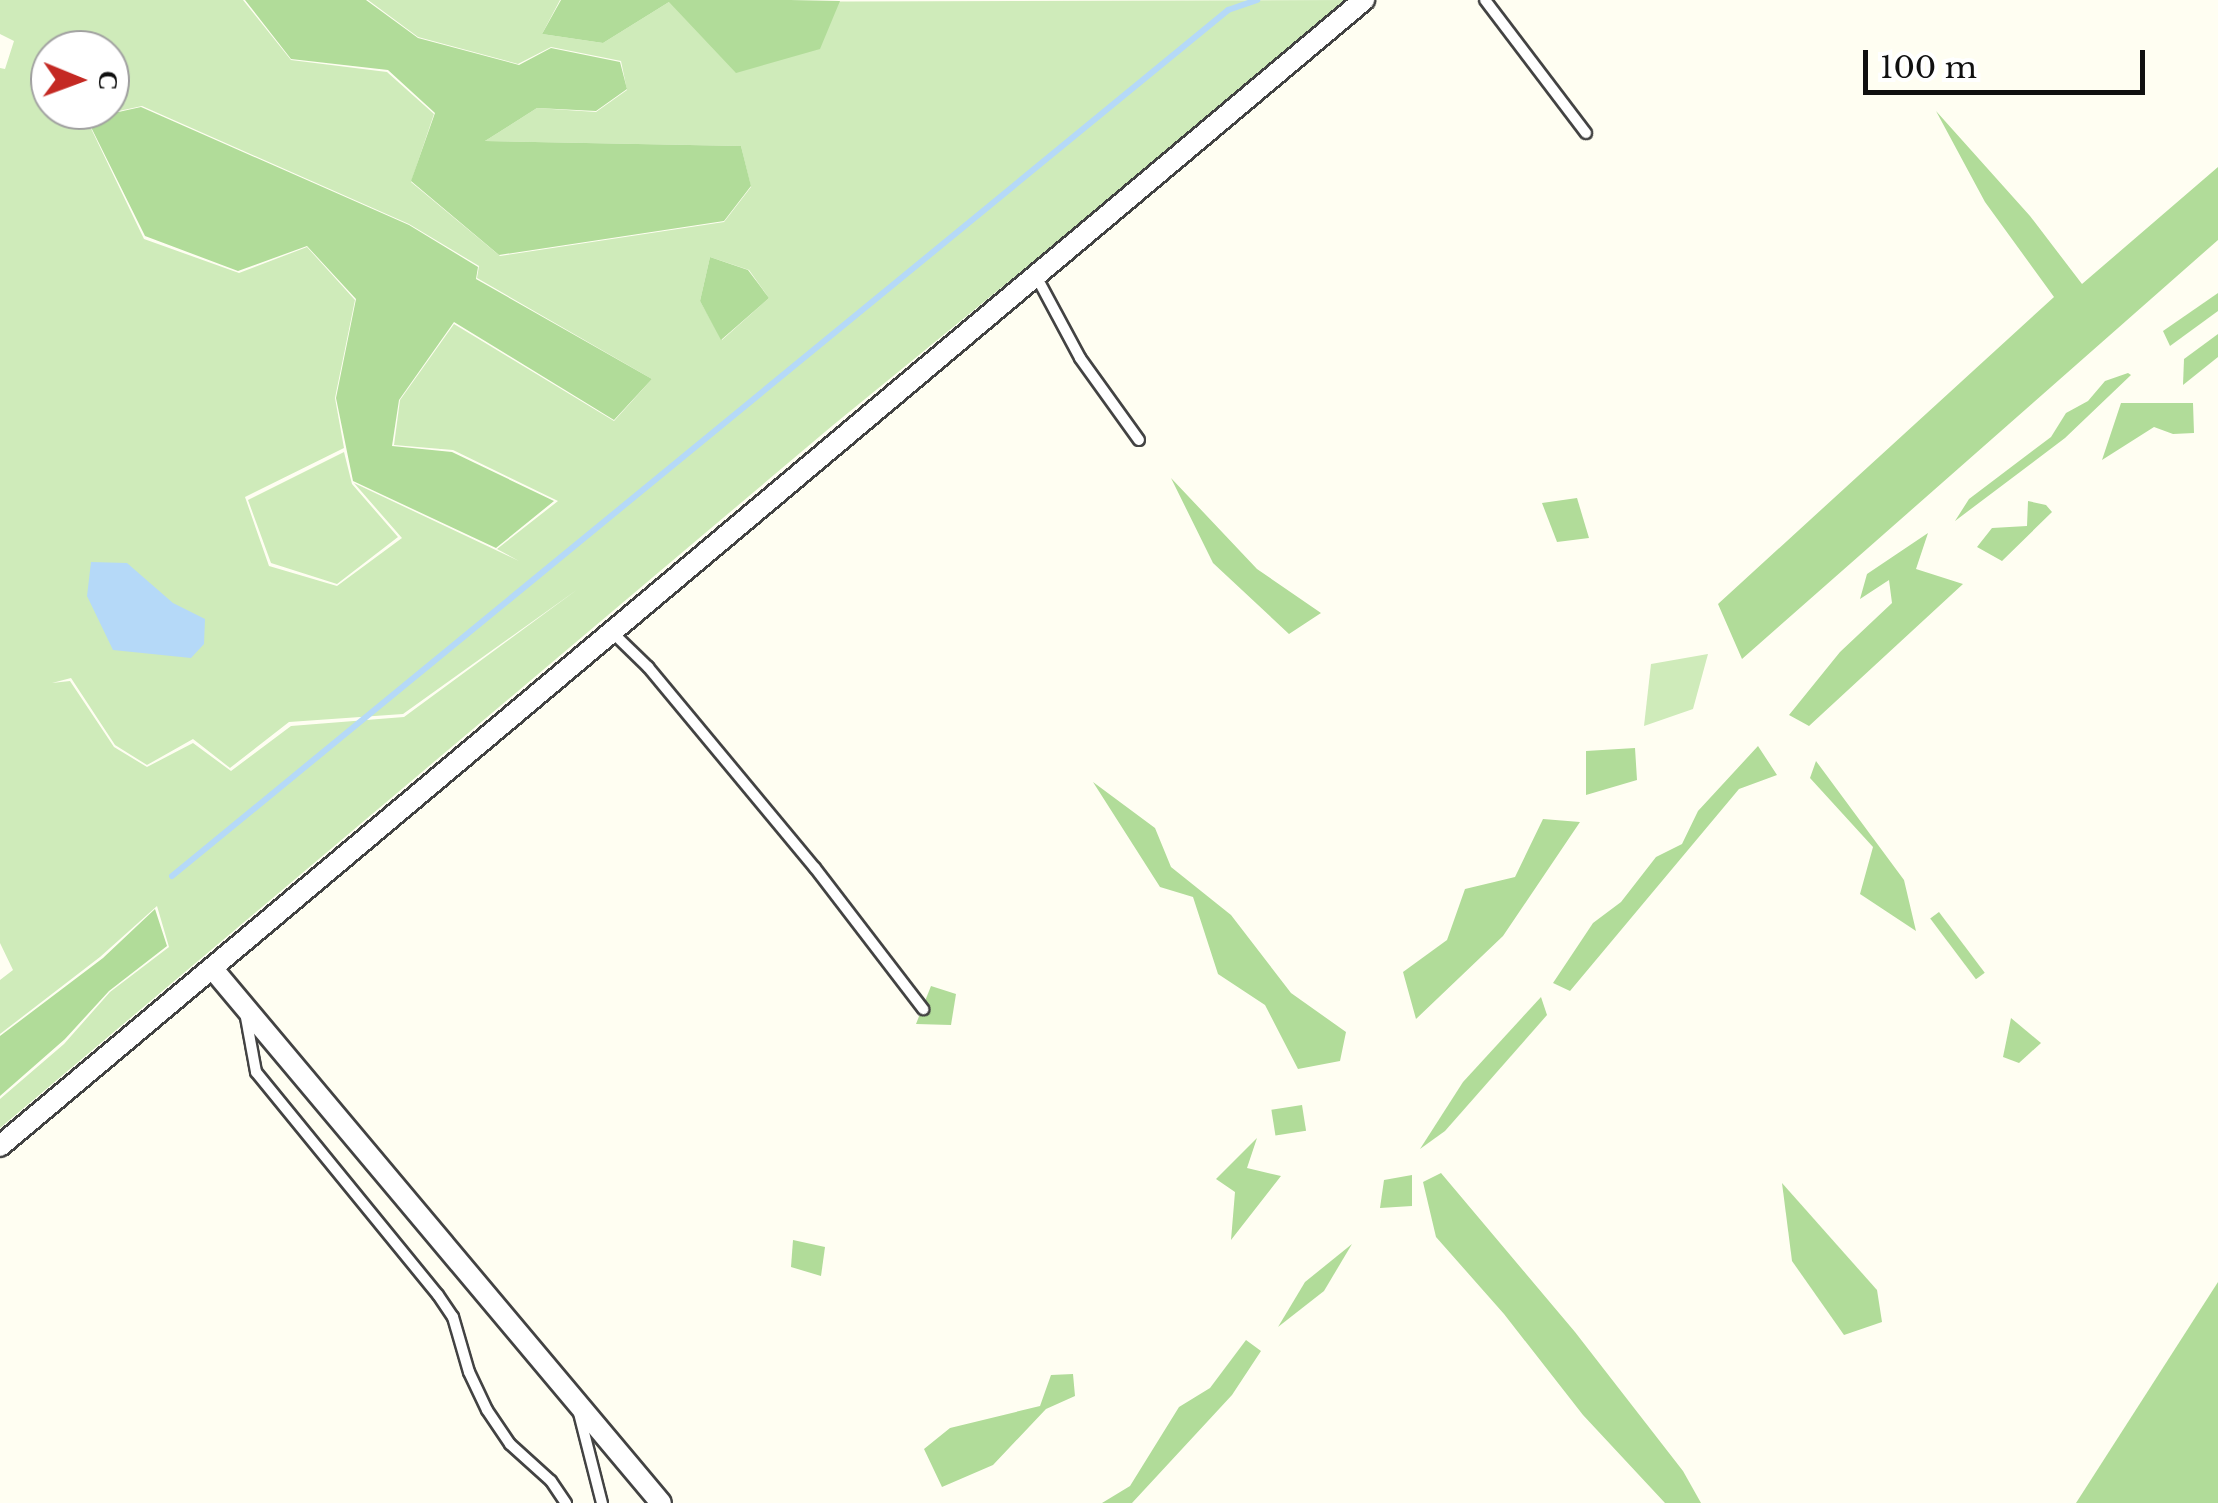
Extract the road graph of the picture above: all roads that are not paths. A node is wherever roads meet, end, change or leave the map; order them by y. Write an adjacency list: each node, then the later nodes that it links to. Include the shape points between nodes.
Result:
1 (1364, 0): 4 (street)
2 (1485, 0): 3 (lane)
3 (1586, 133)
4 (1035, 273): 5 (lane, via 1080,358); 6 (street)
5 (1139, 440)
6 (612, 633): 7 (street); 9 (lane, via 815,868)
7 (212, 968): 8 (street); 10 (street)
8 (244, 1006): 11 (street); 12 (lane, via 256,1072 438,1294 488,1410)
9 (923, 1009)
10 (0, 1146)
11 (577, 1402): 13 (lane); 14 (street)
12 (566, 1503)
13 (602, 1503)
14 (661, 1503)

